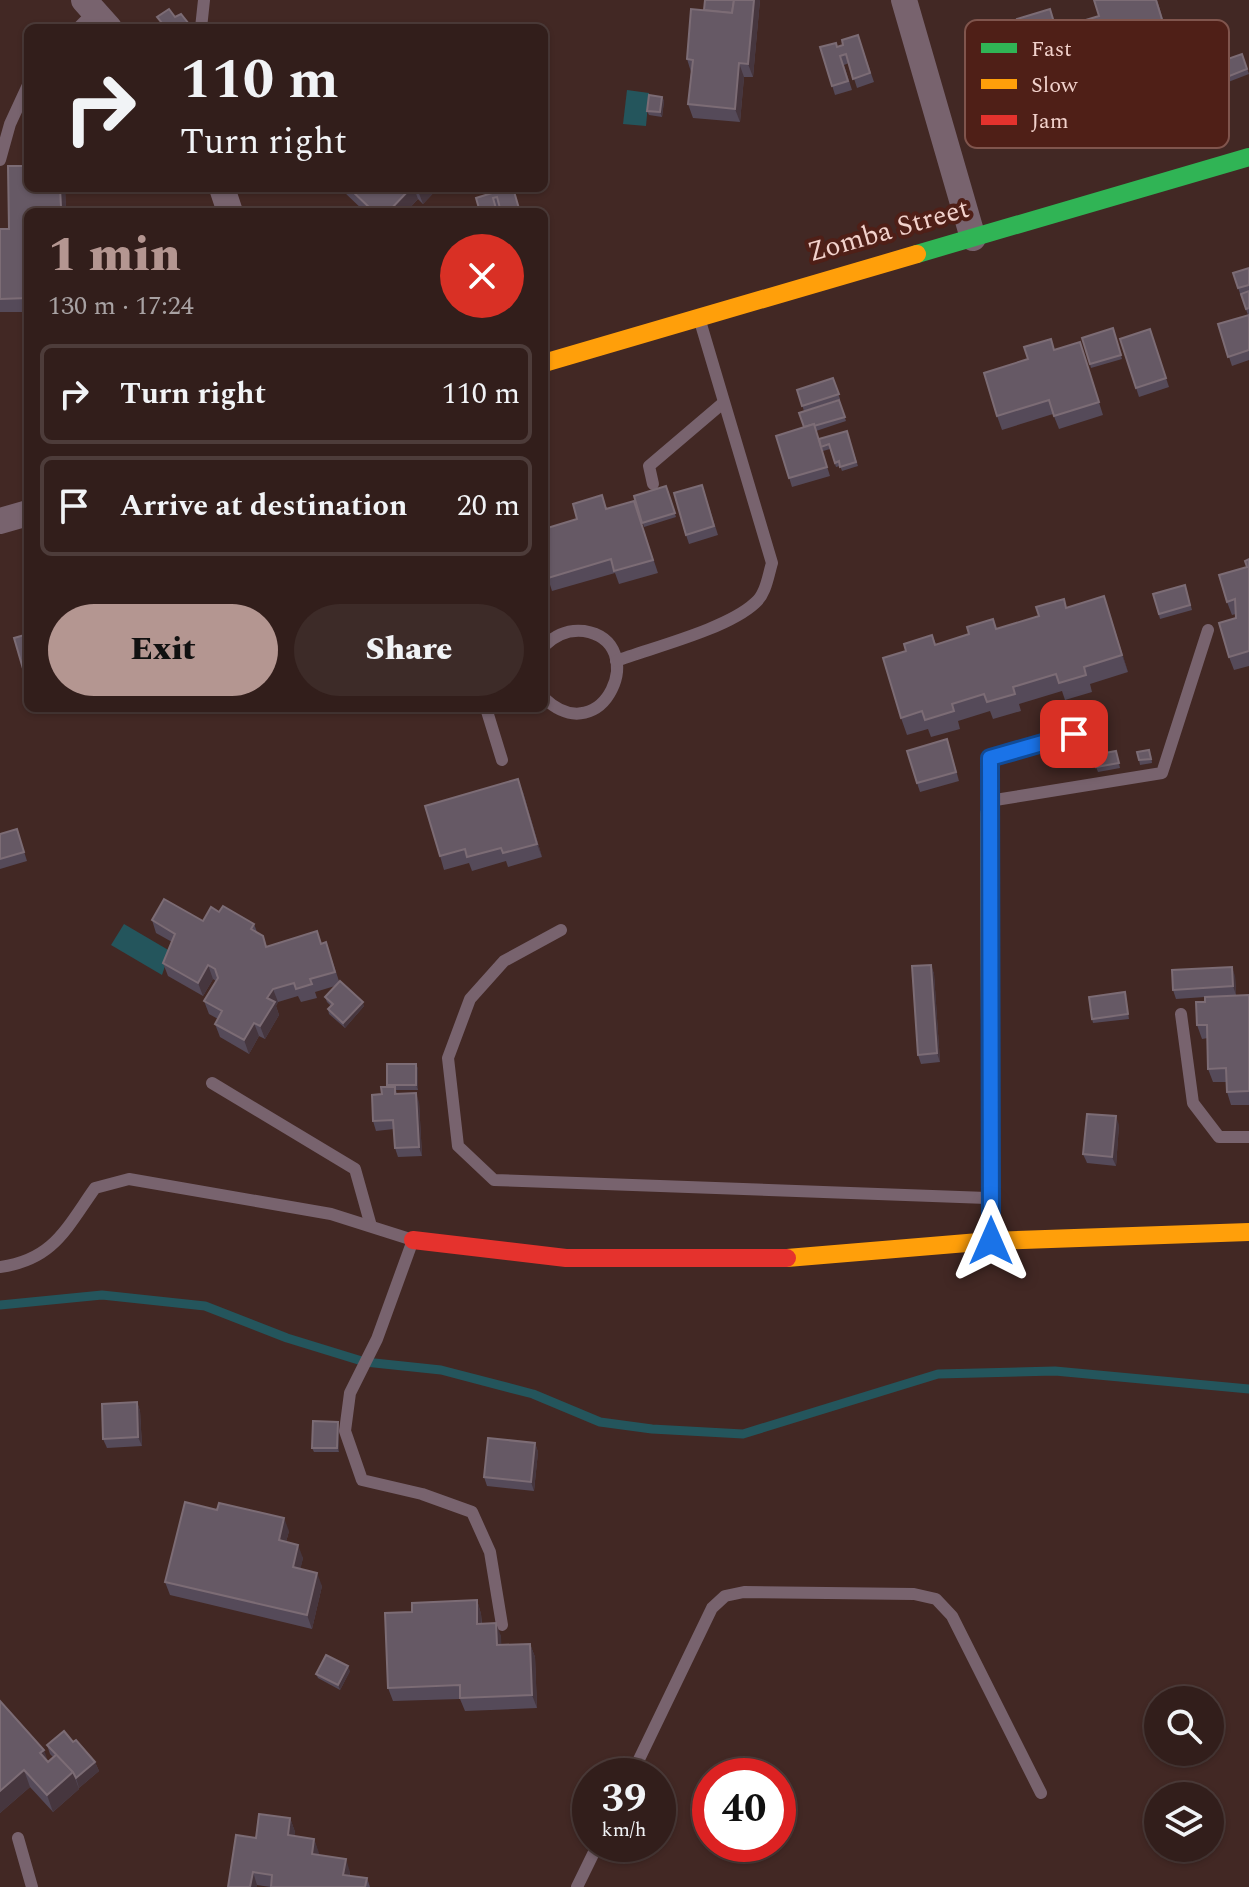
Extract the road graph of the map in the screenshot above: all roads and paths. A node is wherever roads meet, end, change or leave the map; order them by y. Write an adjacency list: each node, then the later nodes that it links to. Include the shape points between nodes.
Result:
1 (204, 0): 3 (lane)
2 (904, 0): 7 (street)
3 (201, 24)
4 (24, 94): 6 (lane)
5 (1249, 157): 7 (street, Zomba Street)
6 (0, 160)
7 (973, 238): 8 (street, Zomba Street)
8 (699, 318): 9 (street, Zomba Street); 10 (lane)
9 (548, 362)
10 (723, 403): 11 (lane, via 649,466); 16 (lane, via 772,563 767,584 757,602 725,622)
11 (653, 484)
12 (24, 514): 13 (street)
13 (0, 521)
14 (1208, 630): 21 (lane, via 1162,773)
15 (548, 643): 16 (lane, via 564,632 590,632 611,649)
16 (616, 661): 17 (lane, via 614,689 594,709 566,712)
17 (548, 701)
18 (487, 712): 20 (lane)
19 (1102, 726): 21 (lane, via 990,758)
20 (502, 760)
21 (989, 808): 26 (street)
22 (561, 930): 26 (lane, via 504,961 470,999 448,1058 458,1146 494,1180)
23 (1181, 1014): 25 (lane, via 1193,1103 1219,1137)
24 (212, 1083): 27 (lane, via 355,1169)
25 (1249, 1137)
26 (991, 1198): 30 (street)
27 (371, 1226): 29 (lane); 31 (lane, via 331,1214 129,1179 95,1188 58,1240 28,1263)
28 (1249, 1232): 30 (street)
29 (413, 1240): 30 (street, via 566,1258 756,1261); 32 (lane, via 377,1339 350,1393 345,1431 362,1480 472,1512 490,1552)
30 (991, 1241)
31 (0, 1267)
32 (502, 1625)
33 (640, 1758): 34 (lane, via 712,1608 725,1596 914,1594 936,1599 952,1616)
34 (1041, 1793)
35 (18, 1838): 37 (lane)
36 (589, 1862): 38 (lane)
37 (32, 1887)
38 (577, 1887)

